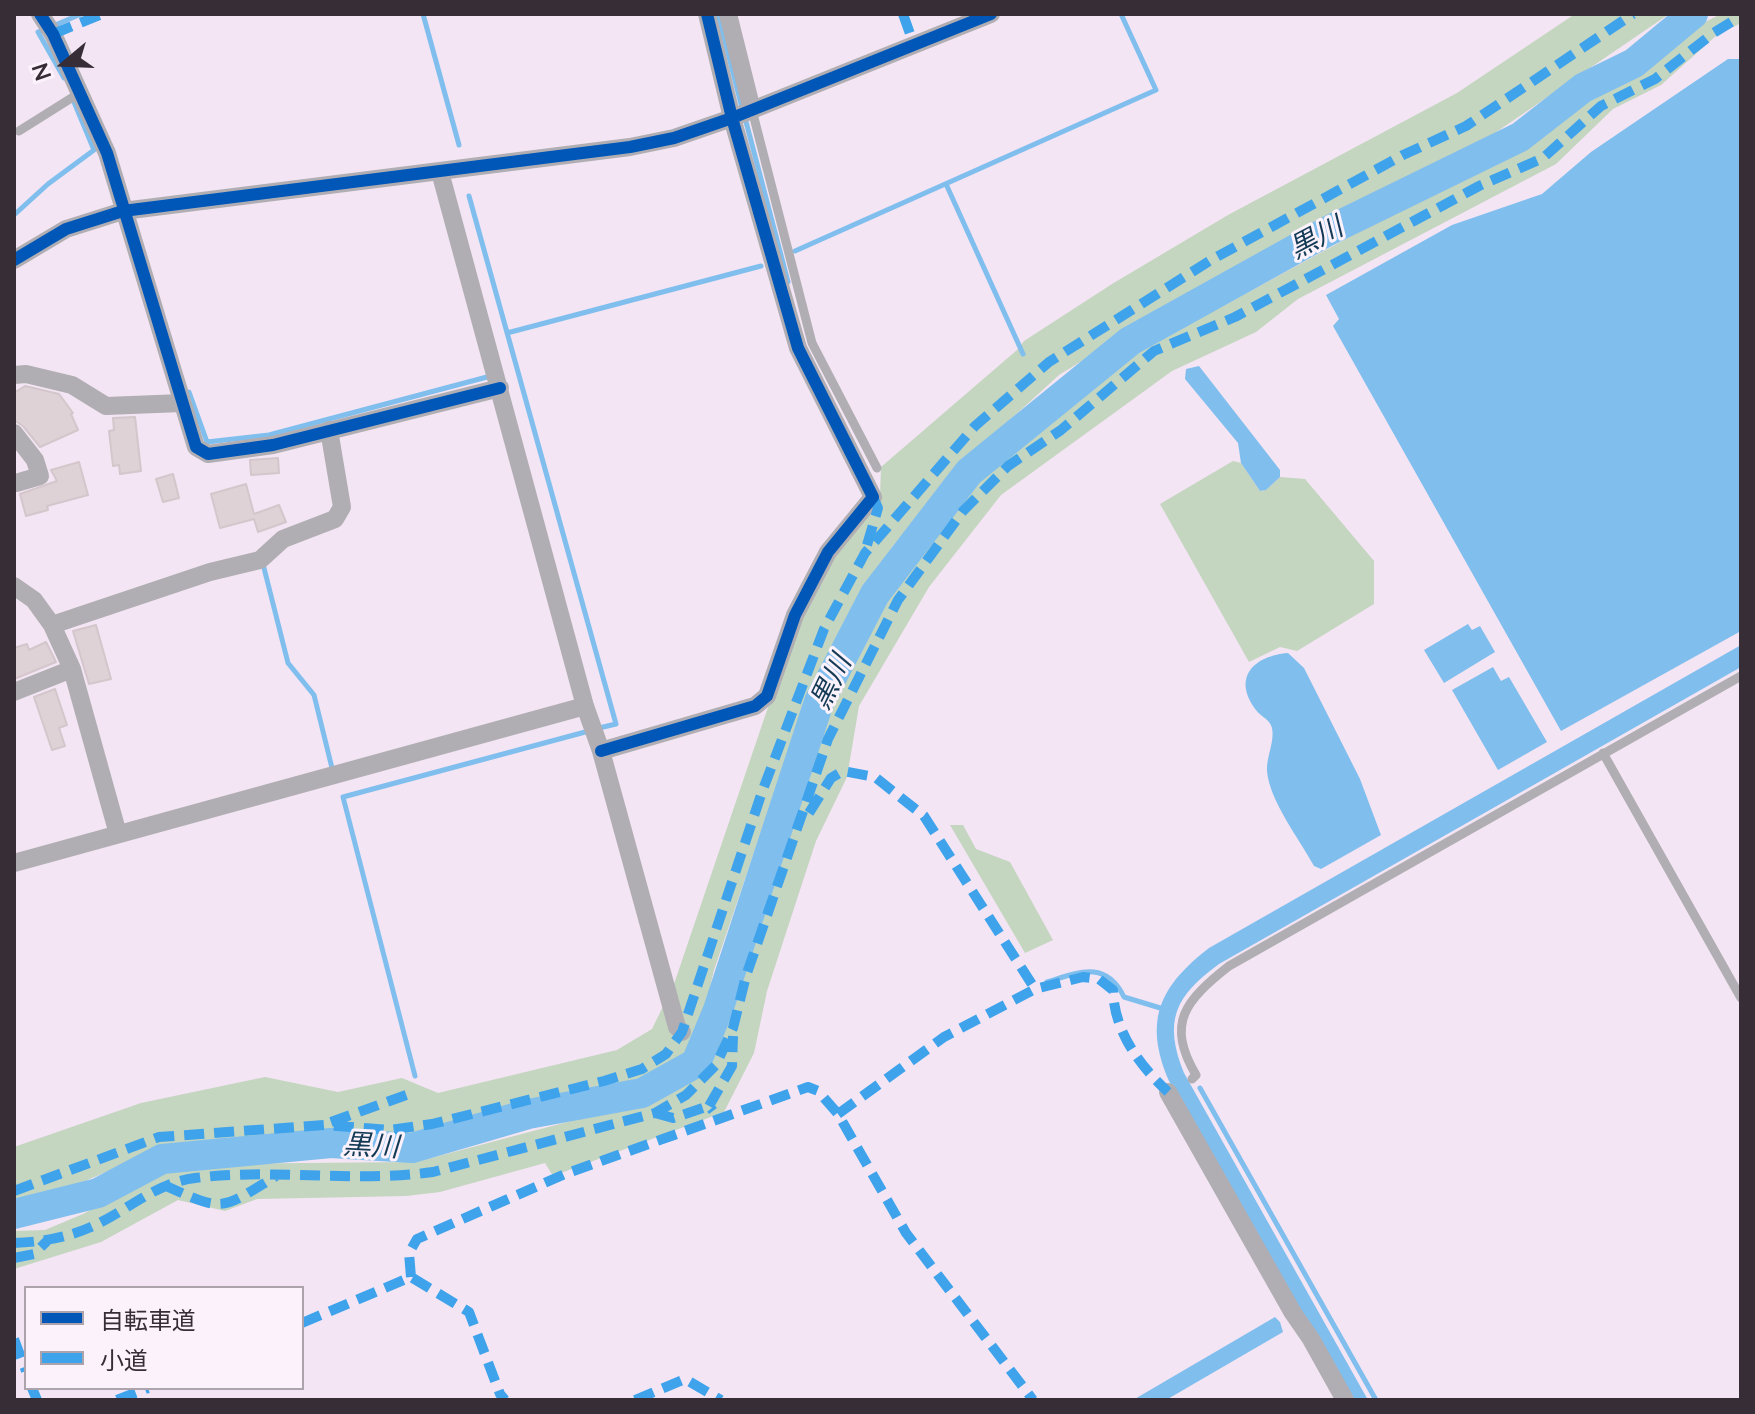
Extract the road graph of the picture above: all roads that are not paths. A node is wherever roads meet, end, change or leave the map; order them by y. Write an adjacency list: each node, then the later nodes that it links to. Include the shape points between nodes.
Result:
1 (707, 14): 7 (street)
2 (728, 14): 6 (street)
3 (991, 14): 6 (street)
4 (46, 23): 5 (street)
5 (74, 96): 8 (lane); 10 (street, via 107,153)
6 (752, 110): 7 (street); 17 (lane, via 812,343)
7 (732, 118): 9 (street, via 630,147); 25 (street, via 798,348 873,497 828,552 795,615 767,696 755,706)
8 (19, 131)
9 (454, 170): 10 (street); 13 (street)
10 (123, 211): 11 (street, via 66,229); 14 (street)
11 (14, 260)
12 (14, 375): 14 (street, via 72,385 106,406)
13 (500, 388): 15 (street); 24 (street)
14 (182, 403): 15 (street, via 196,447 208,454)
15 (329, 430): 20 (street, via 342,507 335,519 283,539 260,560)
16 (14, 433): 18 (street, via 35,460 40,476)
17 (877, 468)
18 (16, 483)
19 (14, 586): 20 (street, via 34,600)
20 (52, 625): 21 (street)
21 (72, 669): 23 (street); 27 (street)
22 (1741, 676): 26 (lane)
23 (14, 692)
24 (585, 706): 25 (street); 27 (street)
25 (596, 737): 30 (street)
26 (1603, 753): 29 (lane); 31 (lane, via 1229,966 1200,988 1182,1019 1180,1037 1196,1075)
27 (118, 834): 28 (street)
28 (14, 863)
29 (1741, 998)
30 (682, 1032)
31 (1192, 1079)
32 (1168, 1092): 33 (street)
33 (1345, 1400)

